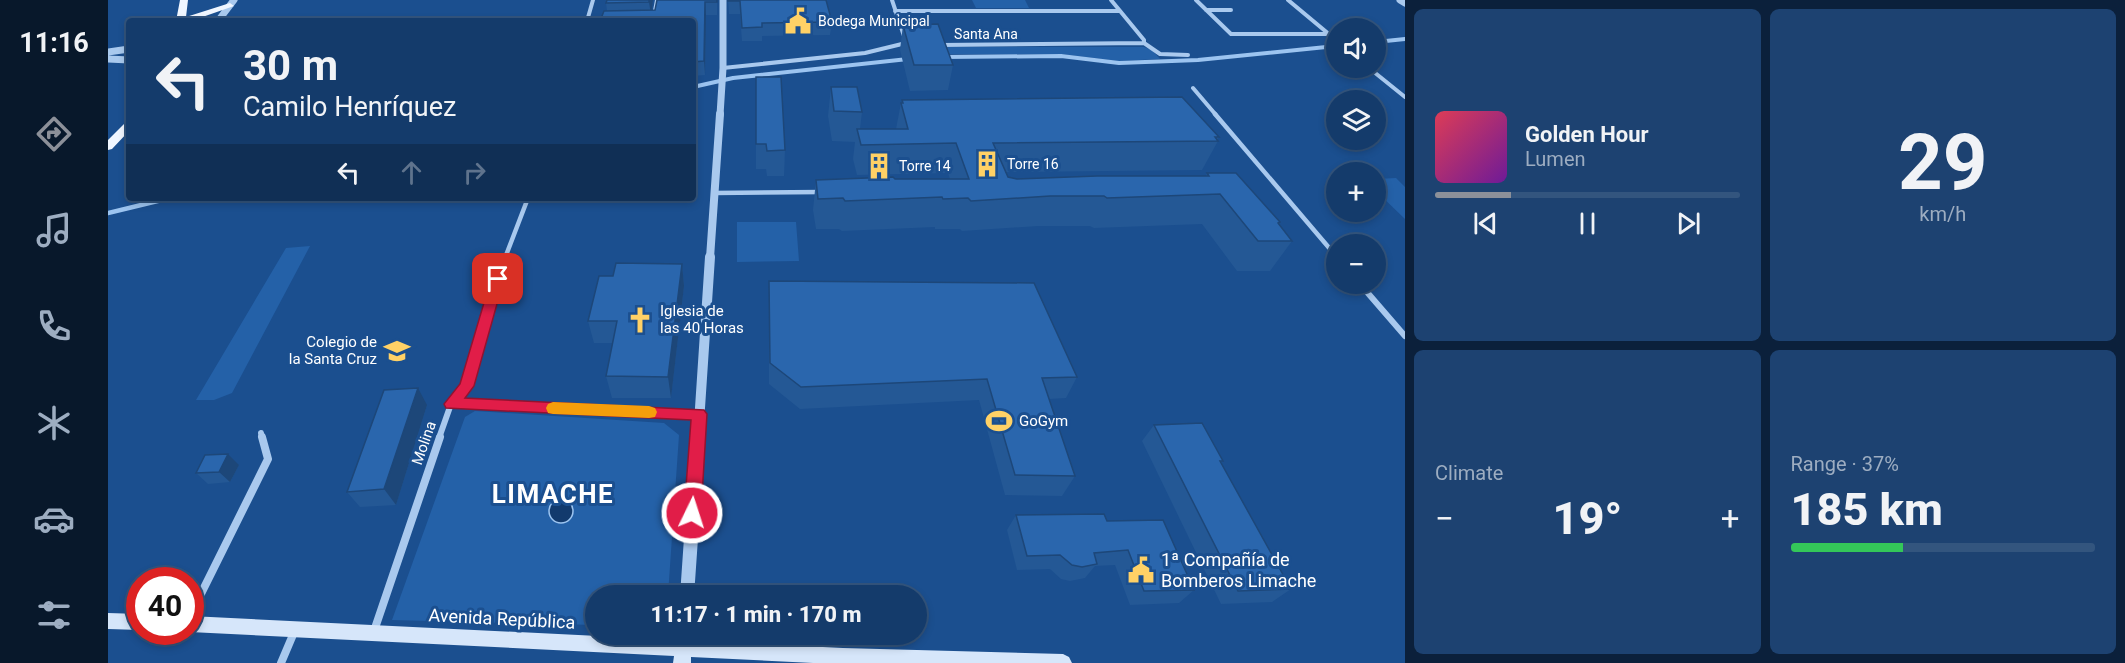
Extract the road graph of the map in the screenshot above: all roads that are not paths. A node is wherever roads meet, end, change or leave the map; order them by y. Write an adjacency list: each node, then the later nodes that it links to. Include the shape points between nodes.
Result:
1 (184, 0): 17 (main road)
2 (193, 0): 18 (main road)
3 (593, 0): 20 (street)
4 (657, 0): 21 (street)
5 (723, 0): 31 (street)
6 (892, 0): 15 (street)
7 (1111, 0): 16 (street)
8 (1196, 0): 14 (street)
9 (1288, 0): 22 (street)
10 (1400, 0): 12 (street)
11 (232, 3): 18 (main road); 19 (street)
12 (1405, 3)
13 (1231, 9): 14 (street)
14 (1206, 10): 23 (street, via 1231,34)
15 (896, 11): 16 (street); 31 (street, via 908,43 865,53)
16 (1120, 11): 24 (street)
17 (182, 18)
18 (193, 18)
19 (220, 18)
20 (588, 18)
21 (654, 18)
22 (1326, 32)
23 (1326, 34)
24 (1144, 43): 25 (street, Santa Ana); 28 (street, via 1160,54)
25 (928, 45)
26 (126, 49): 27 (street)
27 (108, 52)
28 (1188, 55)
29 (108, 58): 30 (street)
30 (126, 60)
31 (723, 68): 38 (street)
32 (1381, 78): 34 (street)
33 (1193, 88): 40 (street)
34 (1405, 97)
35 (126, 128): 36 (main road)
36 (108, 147)
37 (832, 192): 38 (street)
38 (714, 194): 44 (street)
39 (527, 201): 43 (street, Molina, via 490,300 467,386)
40 (1326, 244)
41 (1369, 294): 42 (street)
42 (1405, 336)
43 (452, 404): 44 (street); 52 (street, Molina)
44 (699, 414): 46 (street)
45 (261, 433): 47 (street, via 268,459)
46 (688, 585)
47 (204, 588)
48 (108, 621): 49 (main road)
49 (126, 622)
50 (204, 625): 51 (main road, Avenida República)
51 (296, 629): 52 (main road, Avenida República); 54 (street)
52 (374, 632): 53 (main road, Avenida República)
53 (683, 648): 55 (main road, Avenida República)
54 (281, 663)
55 (1063, 663)

